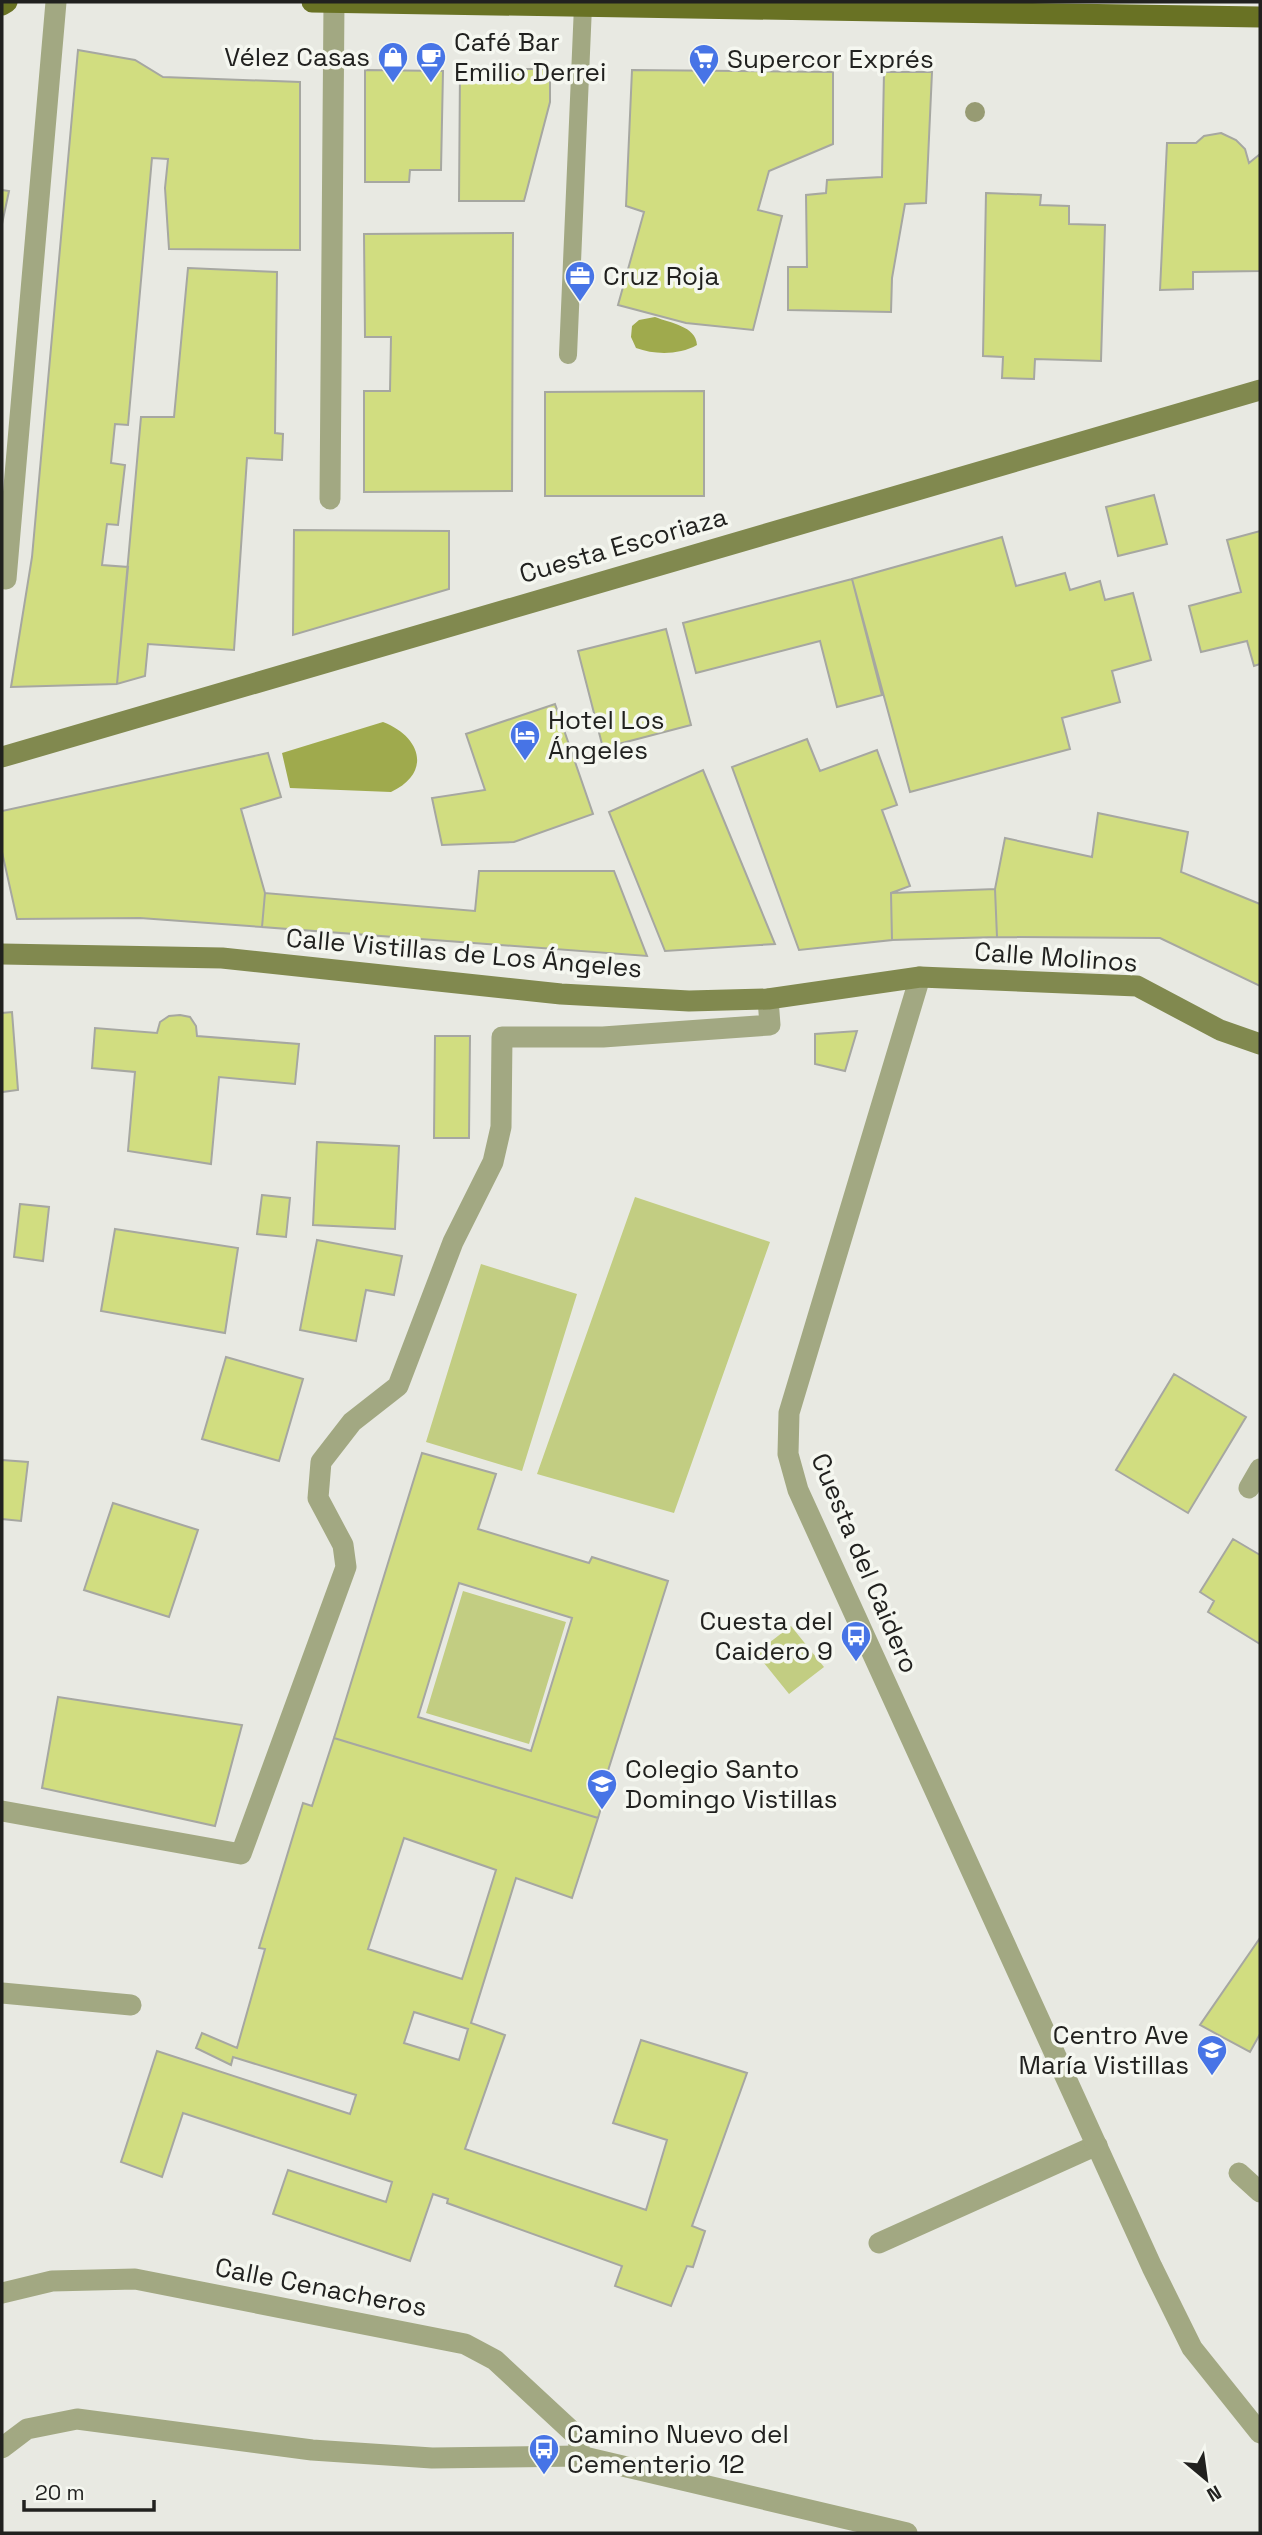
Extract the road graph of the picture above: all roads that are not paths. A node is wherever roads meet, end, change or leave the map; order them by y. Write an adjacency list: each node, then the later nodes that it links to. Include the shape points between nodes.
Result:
1 (7, 2): 5 (main road)
2 (56, 2): 11 (street)
3 (312, 2): 4 (main road)
4 (334, 2): 6 (main road); 10 (street)
5 (2, 5)
6 (583, 6): 7 (main road); 8 (lane)
7 (1260, 17)
8 (568, 355)
9 (1260, 390): 12 (main road, Cuesta Escoriaza)
10 (330, 499)
11 (6, 579)
12 (2, 757)
13 (2, 954): 15 (main road, Calle Vistillas de Los Ángeles, via 222,958 561,994 689,1001)
14 (920, 977): 15 (main road, Calle Vistillas de Los Ángeles); 16 (main road, Calle Molinos, via 1137,986 1220,1030); 22 (street, Cuesta del Caidero, via 789,1413 788,1454 798,1490)
15 (768, 999): 19 (street, via 770,1025 603,1037 502,1037 501,1127 493,1162 453,1242 398,1386 352,1422 321,1462 318,1498 343,1545 346,1567 241,1854)
16 (1260, 1044)
17 (1260, 1469): 18 (street)
18 (1249, 1488)
19 (2, 1811)
20 (2, 1993): 21 (street)
21 (131, 2005)
22 (1097, 2145): 25 (street); 27 (street, Cuesta del Caidero, via 1192,2348)
23 (1239, 2173): 24 (street)
24 (1260, 2192)
25 (879, 2243)
26 (2, 2293): 29 (street, Calle Cenacheros, via 52,2280 135,2279 465,2344 495,2360 578,2437)
27 (1260, 2434)
28 (2, 2448): 29 (street, via 27,2429 77,2419 325,2451 432,2458)
29 (580, 2456): 30 (street)
30 (907, 2533)

